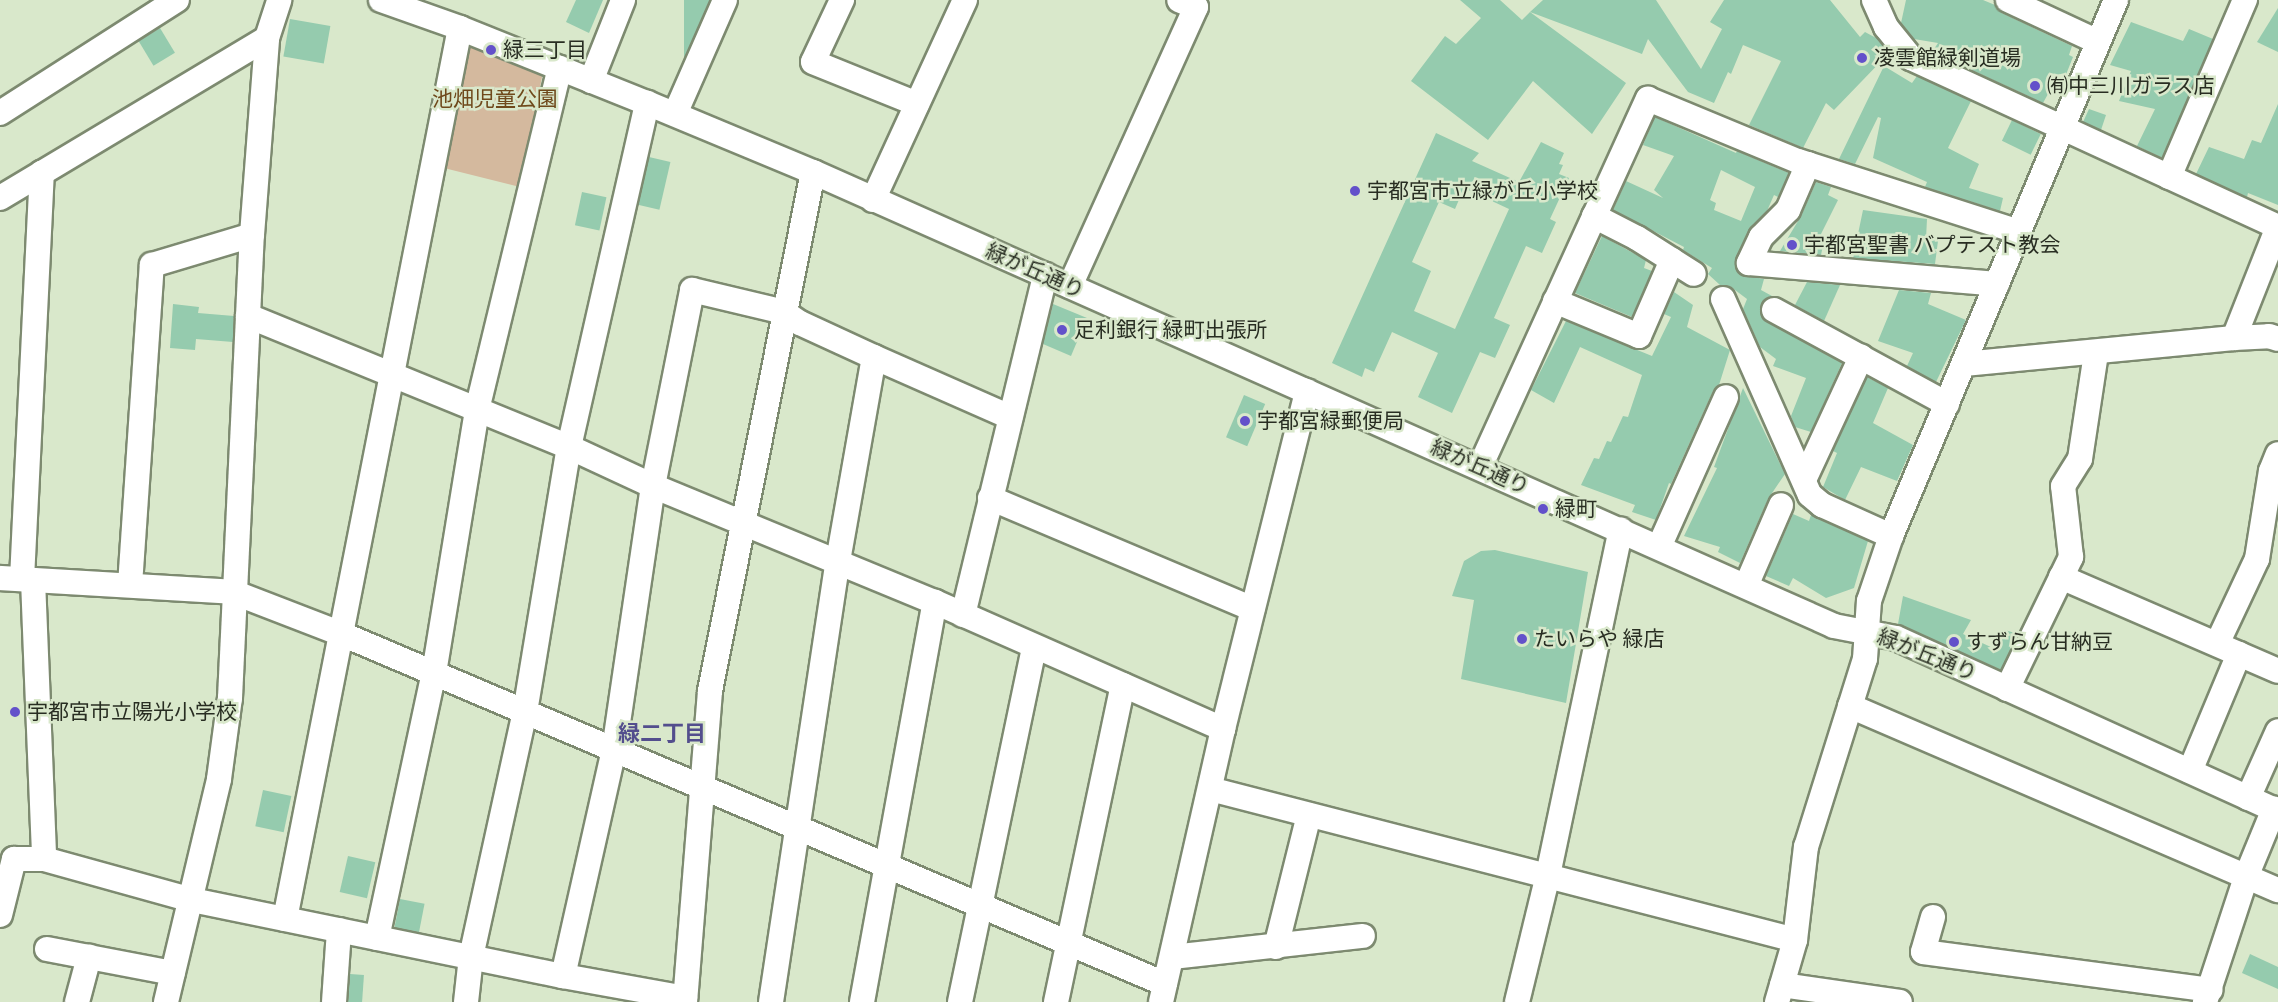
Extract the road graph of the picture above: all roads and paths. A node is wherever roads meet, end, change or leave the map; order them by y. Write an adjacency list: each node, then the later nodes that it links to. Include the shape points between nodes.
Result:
1 (177, 0): 20 (street)
2 (279, 0): 14 (street)
3 (381, 0): 13 (street, 緑が丘通り)
4 (623, 0): 17 (street)
5 (725, 0): 21 (street)
6 (842, 0): 19 (street, via 813,62)
7 (965, 0): 19 (street)
8 (1874, 0): 22 (street, via 1886,27 1911,58)
9 (2008, 0): 15 (street)
10 (2116, 0): 15 (street)
11 (2245, 0): 26 (street)
12 (1191, 2): 37 (street)
13 (460, 28): 16 (street, 緑が丘通り); 49 (street)
14 (267, 38): 24 (street); 32 (street)
15 (2098, 42): 22 (street)
16 (560, 68): 17 (street, 緑が丘通り); 53 (street)
17 (591, 81): 18 (street, 緑が丘通り)
18 (647, 103): 21 (street, 緑が丘通り); 55 (street)
19 (917, 104): 28 (street)
20 (0, 113)
21 (675, 114): 25 (street, 緑が丘通り)
22 (2062, 129): 26 (street); 31 (street)
23 (1808, 164): 29 (street, via 1648,99); 31 (street); 36 (street, via 1788,210 1761,237 1749,263)
24 (42, 172): 27 (street); 68 (street)
25 (813, 172): 28 (street, 緑が丘通り); 41 (street)
26 (2169, 177): 30 (street)
27 (0, 198)
28 (873, 200): 35 (street, 緑が丘通り)
29 (1594, 216): 33 (street); 39 (street)
30 (2278, 227): 43 (street)
31 (2019, 232): 36 (street)
32 (252, 235): 42 (street); 69 (street, via 152,265)
33 (1672, 260): 34 (street); 39 (street, via 1639,336)
34 (1694, 273)
35 (1045, 275): 37 (street, 緑が丘通り); 54 (street)
36 (1997, 284): 48 (street)
37 (1070, 286): 50 (street, 緑が丘通り)
38 (1723, 299): 58 (street)
39 (1555, 302): 57 (street)
40 (1774, 310): 47 (street)
41 (783, 312): 46 (street); 59 (street, via 692,290); 62 (street)
42 (248, 316): 49 (street); 71 (street)
43 (2234, 338): 44 (street); 45 (street)
44 (2278, 339)
45 (2096, 353): 48 (street); 67 (street, via 2080,459 2063,486 2071,557)
46 (874, 357): 54 (street); 66 (street)
47 (1861, 357): 52 (street); 58 (street)
48 (1964, 364): 52 (street)
49 (390, 374): 53 (street); 76 (street)
50 (1307, 391): 57 (street, 緑が丘通り); 73 (street)
51 (1726, 397): 65 (street)
52 (1947, 404): 64 (street)
53 (477, 410): 55 (street); 80 (street)
54 (1010, 417): 60 (street)
55 (569, 447): 59 (street); 84 (street)
56 (2276, 466): 78 (street, via 2257,560)
57 (1480, 467): 63 (street, 緑が丘通り)
58 (1804, 480): 64 (street, via 1810,495 1822,505)
59 (653, 486): 62 (street); 87 (street)
60 (990, 498): 73 (street); 74 (street)
61 (1781, 505): 70 (street)
62 (745, 524): 66 (street); 89 (street, via 710,691)
63 (1621, 530): 65 (street, 緑が丘通り); 97 (street)
64 (1891, 536): 75 (street, via 1869,601)
65 (1659, 547): 70 (street, 緑が丘通り)
66 (838, 561): 72 (street); 94 (street)
67 (2061, 577): 78 (street); 82 (street)
68 (18, 579): 69 (street); 95 (street)
69 (130, 585): 71 (street)
70 (1746, 586): 75 (street, 緑が丘通り, via 1834,626)
71 (233, 592): 76 (street); 100 (street, via 230,698 219,779)
72 (935, 602): 74 (street); 96 (street)
73 (1253, 609): 85 (street)
74 (963, 615): 77 (street)
75 (1866, 631): 82 (street, 緑が丘通り, via 1896,638); 83 (street, via 1866,659)
76 (342, 634): 80 (street); 104 (street)
77 (1034, 646): 81 (street); 101 (street)
78 (2228, 649): 79 (street); 88 (street)
79 (2278, 671)
80 (434, 673): 84 (street); 107 (street)
81 (1123, 686): 85 (street); 109 (street)
82 (2007, 689): 88 (street, 緑が丘通り)
83 (1850, 706): 98 (street); 108 (street, via 1806,847)
84 (525, 712): 87 (street); 113 (street)
85 (1223, 729): 90 (street)
86 (2278, 731): 91 (street)
87 (614, 750): 89 (street); 116 (street)
88 (2190, 771): 91 (street, 緑が丘通り)
89 (703, 788): 94 (street); 120 (street)
90 (1210, 789): 93 (street); 114 (street)
91 (2248, 798): 92 (street, 緑が丘通り)
92 (2276, 810): 98 (street)
93 (1309, 815): 97 (street); 110 (street)
94 (799, 828): 96 (street); 126 (street)
95 (44, 859): 100 (street); 102 (street, via 14,859)
96 (885, 865): 101 (street); 127 (street)
97 (1548, 875): 108 (street); 130 (street)
98 (2246, 877): 99 (street); 119 (street)
99 (2278, 891)
100 (192, 900): 104 (street); 115 (street)
101 (978, 904): 109 (street); 128 (street)
102 (0, 915)
103 (1933, 917): 119 (street, via 1923,952)
104 (285, 919): 105 (street)
105 (339, 930): 107 (street); 124 (street)
106 (1363, 936): 110 (street)
107 (377, 938): 113 (street)
108 (1795, 940): 118 (street)
109 (1068, 942): 117 (street); 129 (street)
110 (1276, 947): 114 (street)
111 (47, 949): 112 (street)
112 (89, 957): 115 (street); 122 (street)
113 (471, 957): 116 (street); 125 (street)
114 (1172, 957): 117 (street)
115 (173, 973): 123 (street)
116 (563, 976): 120 (street)
117 (1163, 993)
118 (1779, 994): 121 (street)
119 (2207, 996)
120 (685, 1000)
121 (1865, 1000): 131 (street)
122 (77, 1002)
123 (166, 1002)
124 (334, 1002)
125 (466, 1002)
126 (771, 1002)
127 (862, 1002)
128 (960, 1002)
129 (1056, 1002)
130 (1517, 1002)
131 (1900, 1002)

